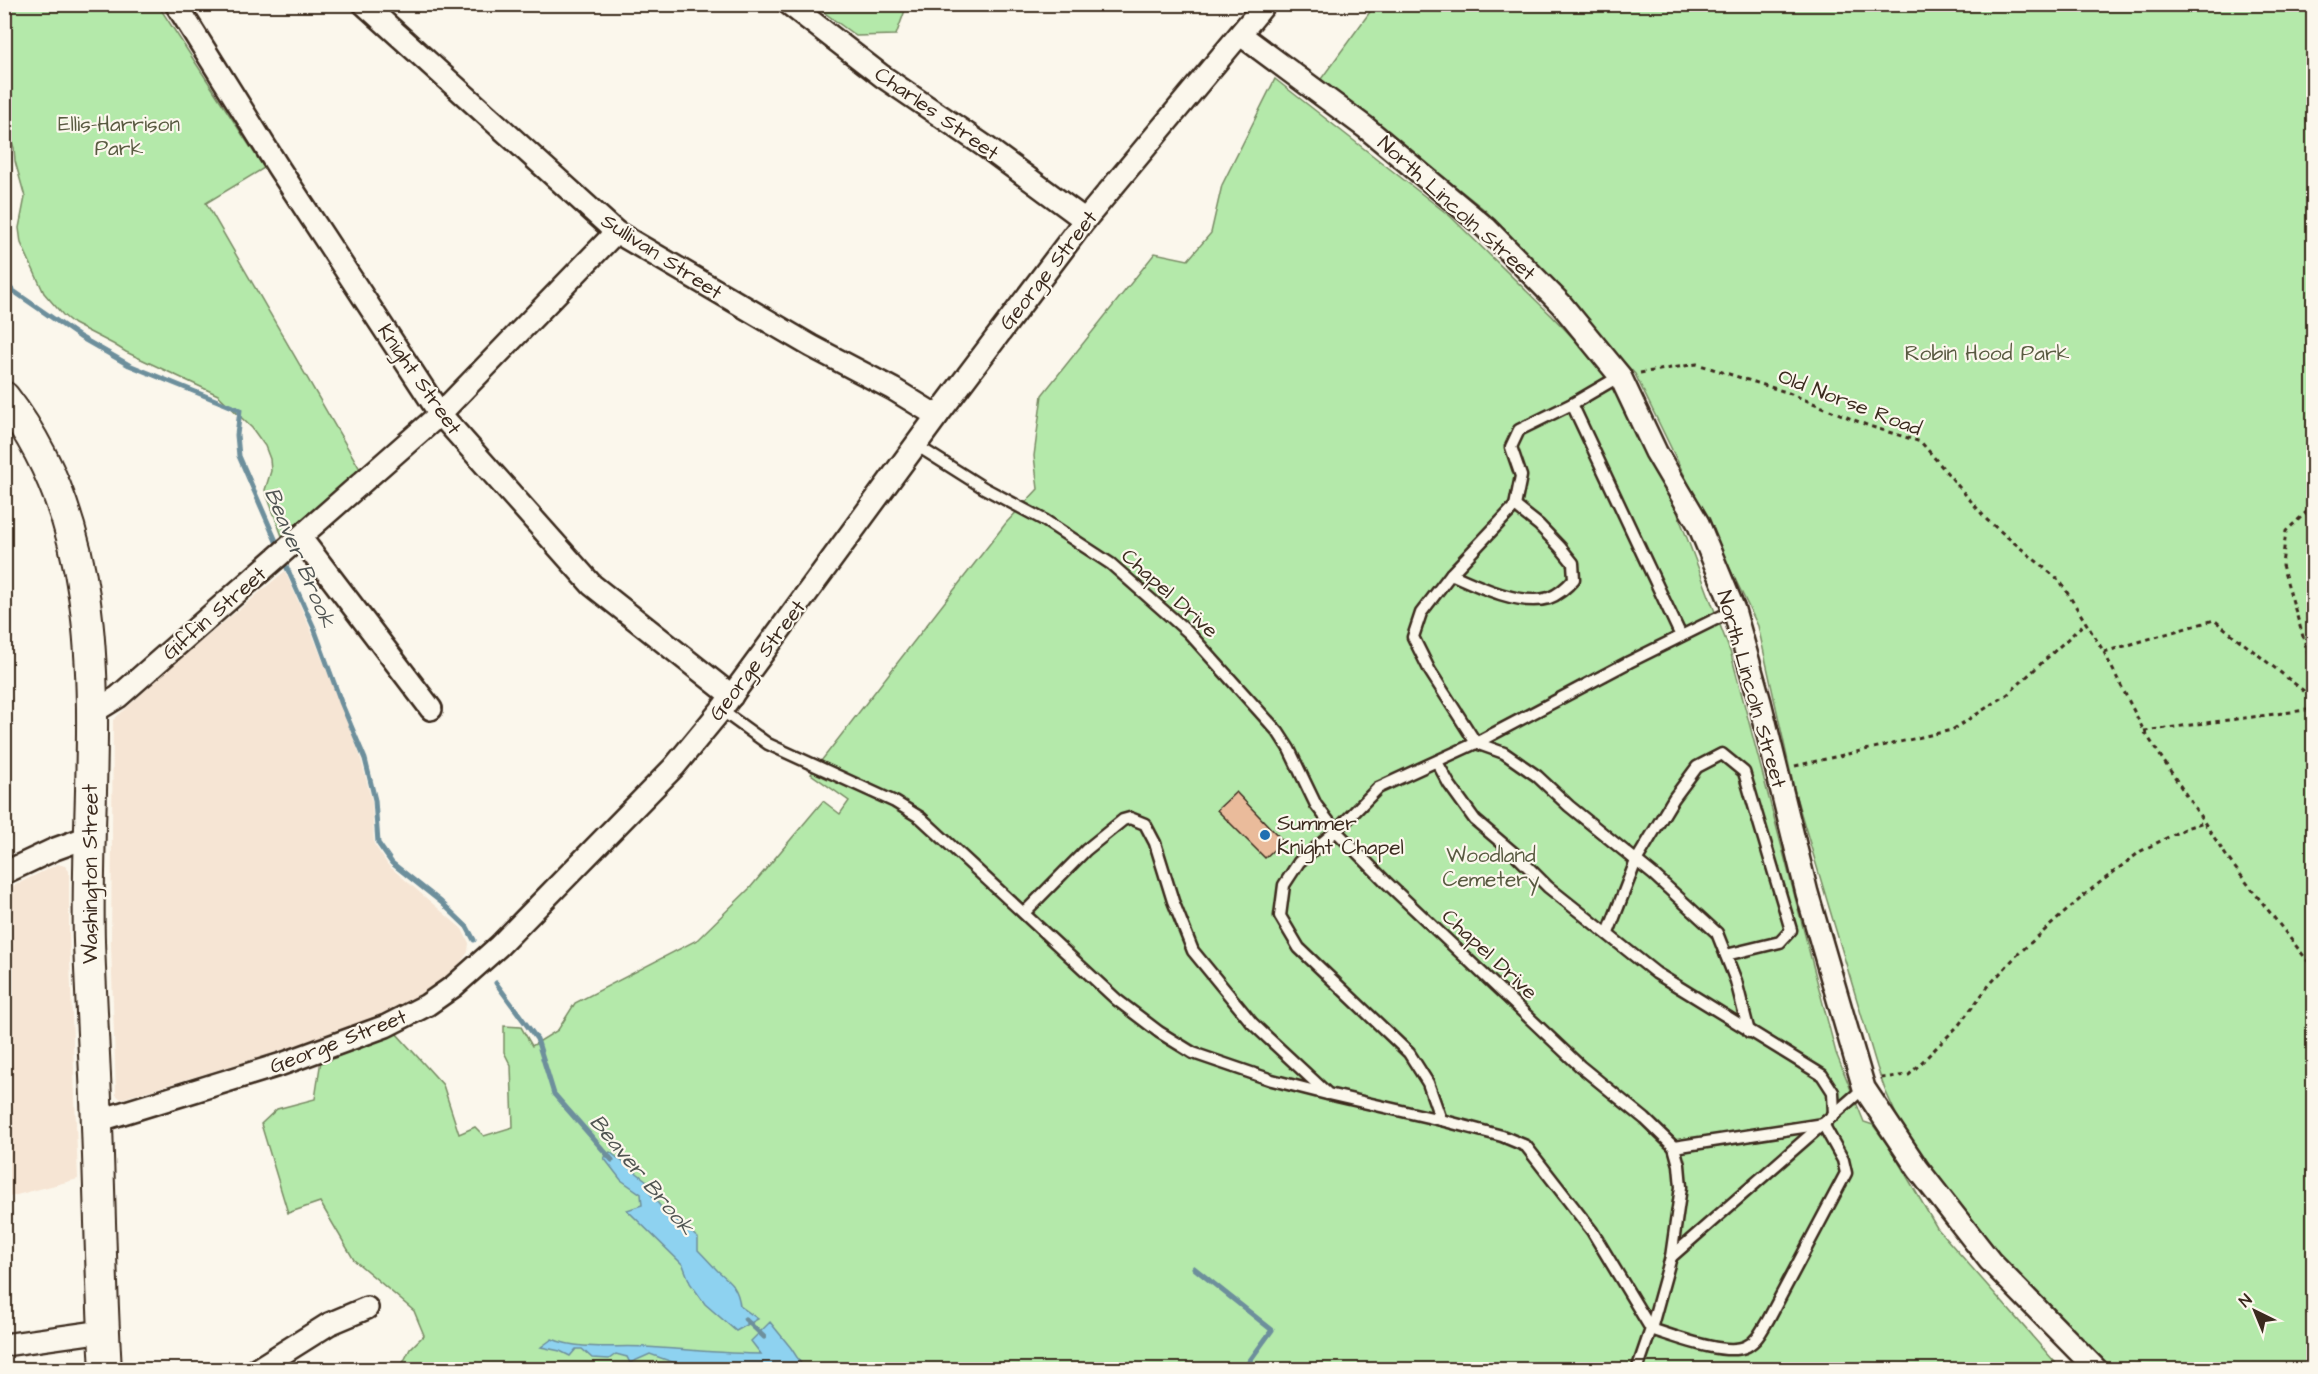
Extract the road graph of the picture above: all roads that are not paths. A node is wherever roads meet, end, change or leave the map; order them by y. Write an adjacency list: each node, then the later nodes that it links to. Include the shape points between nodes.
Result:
1 (176, 4): 11 (street, Knight Street)
2 (364, 4): 7 (street, Sullivan Street)
3 (789, 4): 6 (street, Charles Street, via 882,76)
4 (1256, 9): 5 (street, George Street)
5 (1241, 35): 6 (street, George Street); 8 (street, North Lincoln Street, via 1365,127 1486,228 1561,304)
6 (1085, 220): 12 (street, George Street)
7 (616, 232): 11 (street, Giffin Street); 12 (street, Sullivan Street)
8 (1620, 376): 10 (lane); 17 (street, North Lincoln Street, via 1656,452 1698,523)
9 (4, 397): 21 (main road, Washington Street, via 54,483 77,552 90,633)
10 (1572, 404): 14 (lane, via 1519,430 1511,447 1521,476); 18 (lane)
11 (440, 414): 15 (street, Giffin Street); 19 (street, Knight Street, via 592,585)
12 (937, 416): 13 (street, George Street)
13 (916, 445): 19 (street, George Street); 24 (lane, Chapel Drive, via 1111,564 1189,633 1278,732 1316,805)
14 (1515, 506): 16 (lane); 16 (lane, via 1539,525 1573,563 1574,579 1564,591 1547,599 1528,599 1489,592)
15 (295, 542): 20 (street); 21 (street, Giffin Street, via 118,697)
16 (1451, 574): 22 (lane, via 1421,612 1413,637)
17 (1734, 610): 18 (lane); 32 (street, North Lincoln Street, via 1807,893)
18 (1682, 636): 22 (lane)
19 (726, 703): 28 (lane, via 768,744 895,802 921,818); 36 (street, George Street, via 674,766 506,939 454,987 427,1005 386,1026 282,1064)
20 (431, 709)
21 (92, 713): 25 (main road, Washington Street)
22 (1476, 743): 23 (lane); 26 (lane, via 1504,753 1537,776)
23 (1437, 762): 24 (lane, via 1378,788); 29 (lane, via 1474,820 1548,887)
24 (1336, 831): 35 (lane, via 1299,862 1284,885 1280,916 1299,948 1409,1053 1428,1083); 38 (lane, Chapel Drive, via 1580,1066)
25 (88, 837): 27 (street); 36 (main road, Washington Street)
26 (1636, 861): 29 (lane); 30 (lane, via 1717,933); 30 (lane, via 1697,766 1722,753 1744,772 1791,930 1780,942)
27 (4, 873)
28 (1024, 913): 33 (lane, via 1117,1000 1193,1053); 33 (lane, via 1086,850 1123,820 1145,824 1192,951 1252,1023)
29 (1608, 933): 31 (lane, via 1656,973)
30 (1726, 955): 31 (lane)
31 (1749, 1032): 34 (lane, via 1822,1075 1833,1092)
32 (1864, 1088): 34 (lane); 47 (street, North Lincoln Street, via 1918,1169 1990,1261)
33 (1328, 1094): 35 (lane)
34 (1834, 1115): 37 (lane)
35 (1441, 1120): 41 (lane, via 1526,1146 1592,1231)
36 (97, 1121): 42 (main road, Washington Street)
37 (1823, 1124): 38 (lane); 39 (lane); 41 (lane, via 1846,1173 1757,1338 1733,1350)
38 (1674, 1147): 39 (lane, via 1681,1187)
39 (1671, 1257): 41 (lane)
40 (367, 1308): 45 (street, via 329,1324)
41 (1651, 1329): 46 (lane)
42 (104, 1331): 43 (street); 44 (main road, Washington Street)
43 (4, 1345)
44 (106, 1370)
45 (256, 1370)
46 (1637, 1370)
47 (2097, 1370)

